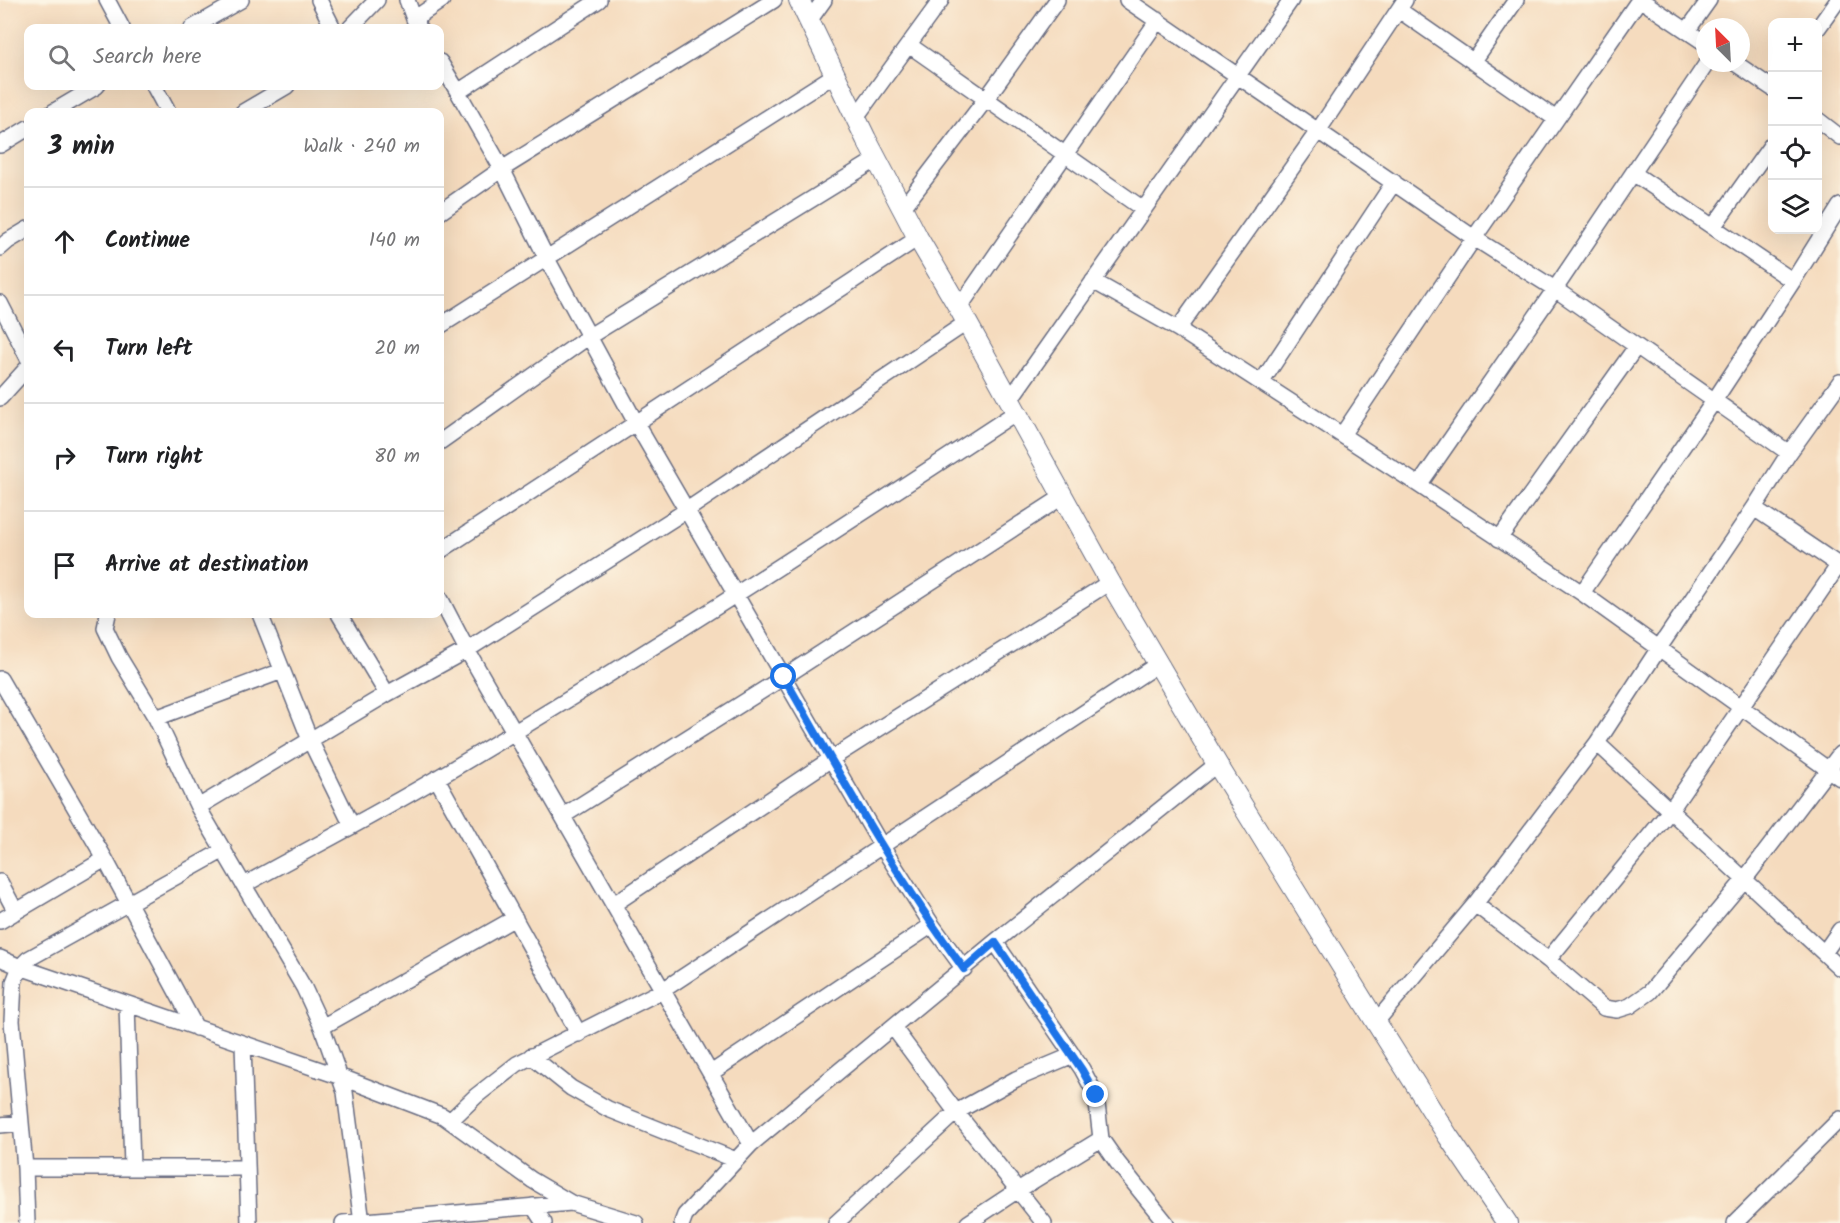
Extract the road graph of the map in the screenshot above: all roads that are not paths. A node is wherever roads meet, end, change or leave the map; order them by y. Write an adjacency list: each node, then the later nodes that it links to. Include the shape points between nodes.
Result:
1 (107, 0): 23 (street)
2 (241, 0): 24 (street)
3 (319, 0): 25 (street)
4 (377, 0): 26 (street)
5 (407, 0): 27 (street)
6 (442, 0): 27 (street)
7 (599, 0): 41 (street)
8 (774, 0): 56 (street)
9 (799, 0): 21 (main road)
10 (824, 0): 21 (street)
11 (941, 0): 30 (street)
12 (1057, 0): 42 (street)
13 (1127, 0): 20 (street)
14 (1291, 0): 36 (street)
15 (1516, 0): 31 (street)
16 (1640, 0): 28 (street); 47 (street)
17 (1709, 0): 28 (street)
18 (1838, 0): 22 (street)
19 (1402, 5): 31 (street); 50 (street)
20 (1158, 20): 36 (street); 54 (street)
21 (809, 21): 35 (main road)
22 (1822, 22)
23 (120, 24)
24 (199, 24)
25 (331, 24)
26 (354, 24)
27 (416, 24)
28 (1687, 31): 29 (street)
29 (1696, 37)
30 (909, 45): 42 (street); 46 (street)
31 (1473, 62): 47 (street)
32 (444, 69): 41 (street)
33 (1701, 72): 57 (street)
34 (1748, 72): 37 (street)
35 (836, 74): 46 (main road); 68 (street)
36 (1239, 75): 50 (street); 61 (street)
37 (1768, 85)
38 (90, 90): 43 (street)
39 (155, 90): 44 (street)
40 (281, 90): 45 (street)
41 (458, 92): 56 (street)
42 (986, 99): 54 (street); 60 (street)
43 (60, 108)
44 (166, 108)
45 (250, 108)
46 (856, 117): 55 (main road)
47 (1556, 119): 66 (street)
48 (1822, 123): 51 (street)
49 (24, 130): 52 (street)
50 (1318, 131): 58 (street); 75 (street)
51 (1840, 137)
52 (0, 145)
53 (1768, 151): 63 (street)
54 (1065, 154): 61 (street); 73 (street)
55 (877, 159): 60 (main road); 76 (street)
56 (502, 169): 62 (street); 68 (street)
57 (1634, 173): 63 (street); 71 (street)
58 (1394, 182): 66 (street); 81 (street)
59 (1840, 206): 70 (street)
60 (902, 208): 65 (main road)
61 (1143, 209): 69 (street)
62 (444, 210)
63 (1713, 227): 70 (street)
64 (24, 231): 67 (street)
65 (918, 238): 73 (main road); 85 (street)
66 (1474, 238): 71 (street); 86 (street)
67 (0, 248)
68 (546, 257): 74 (street); 76 (street)
69 (1093, 281): 75 (street); 84 (street)
70 (1793, 281): 83 (street)
71 (1555, 289): 77 (street); 89 (street)
72 (0, 303): 78 (street)
73 (963, 316): 84 (main road); 92 (street)
74 (444, 323)
75 (1178, 329): 81 (street)
76 (588, 337): 85 (street); 87 (street)
77 (1636, 347): 83 (street); 93 (street)
78 (24, 350)
79 (24, 371): 82 (street)
80 (1840, 382): 88 (street)
81 (1261, 383): 86 (street)
82 (0, 398)
83 (1714, 401): 88 (street); 97 (street)
84 (1012, 407): 90 (main road); 98 (street)
85 (636, 423): 92 (street); 94 (street)
86 (1342, 435): 89 (street)
87 (444, 439)
88 (1789, 453): 91 (street)
89 (1419, 485): 93 (street)
90 (1062, 497): 96 (main road); 107 (street)
91 (1754, 508): 95 (street); 103 (street)
92 (687, 510): 98 (street); 104 (street)
93 (1500, 539): 97 (street)
94 (444, 548)
95 (1840, 564): 110 (street)
96 (1110, 582): 105 (main road); 116 (street)
97 (1582, 592): 103 (street)
98 (736, 596): 107 (street); 112 (street)
99 (444, 606): 104 (street)
100 (107, 618): 111 (street, via 105,628 119,657)
101 (262, 618): 106 (street)
102 (341, 618): 109 (street)
103 (1659, 648): 110 (street); 114 (street)
104 (467, 650): 109 (street); 112 (street)
105 (1158, 664): 117 (main road); 124 (street)
106 (282, 670): 111 (street); 113 (street)
107 (784, 677): 116 (street); 122 (street)
108 (0, 679): 126 (street)
109 (387, 694): 113 (street)
110 (1742, 708): 118 (street); 121 (street)
111 (156, 718): 120 (street)
112 (515, 732): 119 (street); 122 (street)
113 (310, 740): 120 (street); 123 (street)
114 (1598, 743): 121 (street); 132 (street)
115 (1840, 754): 118 (street)
116 (831, 759): 124 (street); 131 (street)
117 (1217, 764): 138 (street); 148 (main road)
118 (1834, 774): 127 (street)
119 (437, 779): 123 (street); 134 (street)
120 (198, 807): 125 (street)
121 (1670, 811): 127 (street); 141 (street)
122 (563, 816): 131 (street)
123 (352, 826): 129 (street)
124 (881, 845): 136 (street); 145 (street)
125 (224, 850): 129 (street); 130 (street)
126 (105, 859): 130 (street); 133 (street)
127 (1744, 880): 139 (street); 141 (street, via 1650,992 1630,1006 1604,1008)
128 (0, 882): 133 (street)
129 (244, 885): 149 (street)
130 (129, 902): 142 (street); 151 (street)
131 (614, 904): 145 (street)
132 (1475, 904): 141 (street); 148 (street)
133 (16, 912): 135 (street)
134 (515, 918): 149 (street); 152 (street)
135 (0, 921)
136 (932, 925): 144 (street); 156 (street)
137 (1840, 930): 139 (street)
138 (995, 942): 144 (street); 154 (street)
139 (1824, 953): 143 (street)
140 (0, 958): 142 (street)
141 (1548, 960)
142 (20, 967): 146 (street); 147 (street)
143 (1840, 968)
144 (964, 969): 150 (street)
145 (663, 990): 152 (street); 156 (street)
146 (127, 1004): 151 (street); 166 (street)
147 (6, 1021): 161 (street)
148 (1376, 1022): 183 (main road)
149 (322, 1027): 157 (street)
150 (893, 1027): 158 (street); 164 (street)
151 (196, 1029): 153 (street)
152 (579, 1034): 155 (street)
153 (243, 1044): 157 (street); 168 (street)
154 (1072, 1055): 158 (street); 163 (street, via 1096,1095)
155 (531, 1056): 160 (street, via 484,1089); 165 (street, via 571,1088 608,1109)
156 (711, 1073): 164 (street)
157 (340, 1077): 160 (street); 175 (street)
158 (956, 1112): 169 (street); 179 (street)
159 (1840, 1119): 184 (street)
160 (451, 1120): 170 (street, via 525,1176)
161 (21, 1123): 162 (street); 167 (street)
162 (0, 1125)
163 (1101, 1139): 169 (street); 182 (street)
164 (751, 1144): 165 (street)
165 (736, 1160): 178 (street)
166 (132, 1167): 167 (street); 168 (street)
167 (25, 1168): 172 (street)
168 (247, 1168): 173 (street)
169 (1018, 1190): 180 (street); 181 (street)
170 (571, 1203): 171 (street); 177 (street)
171 (533, 1206): 175 (street); 176 (street)
172 (27, 1223)
173 (249, 1223)
174 (343, 1223): 175 (street)
175 (362, 1223)
176 (544, 1223)
177 (636, 1223)
178 (682, 1223)
179 (836, 1223)
180 (968, 1223)
181 (1044, 1223)
182 (1166, 1223)
183 (1507, 1223)
184 (1735, 1223)

